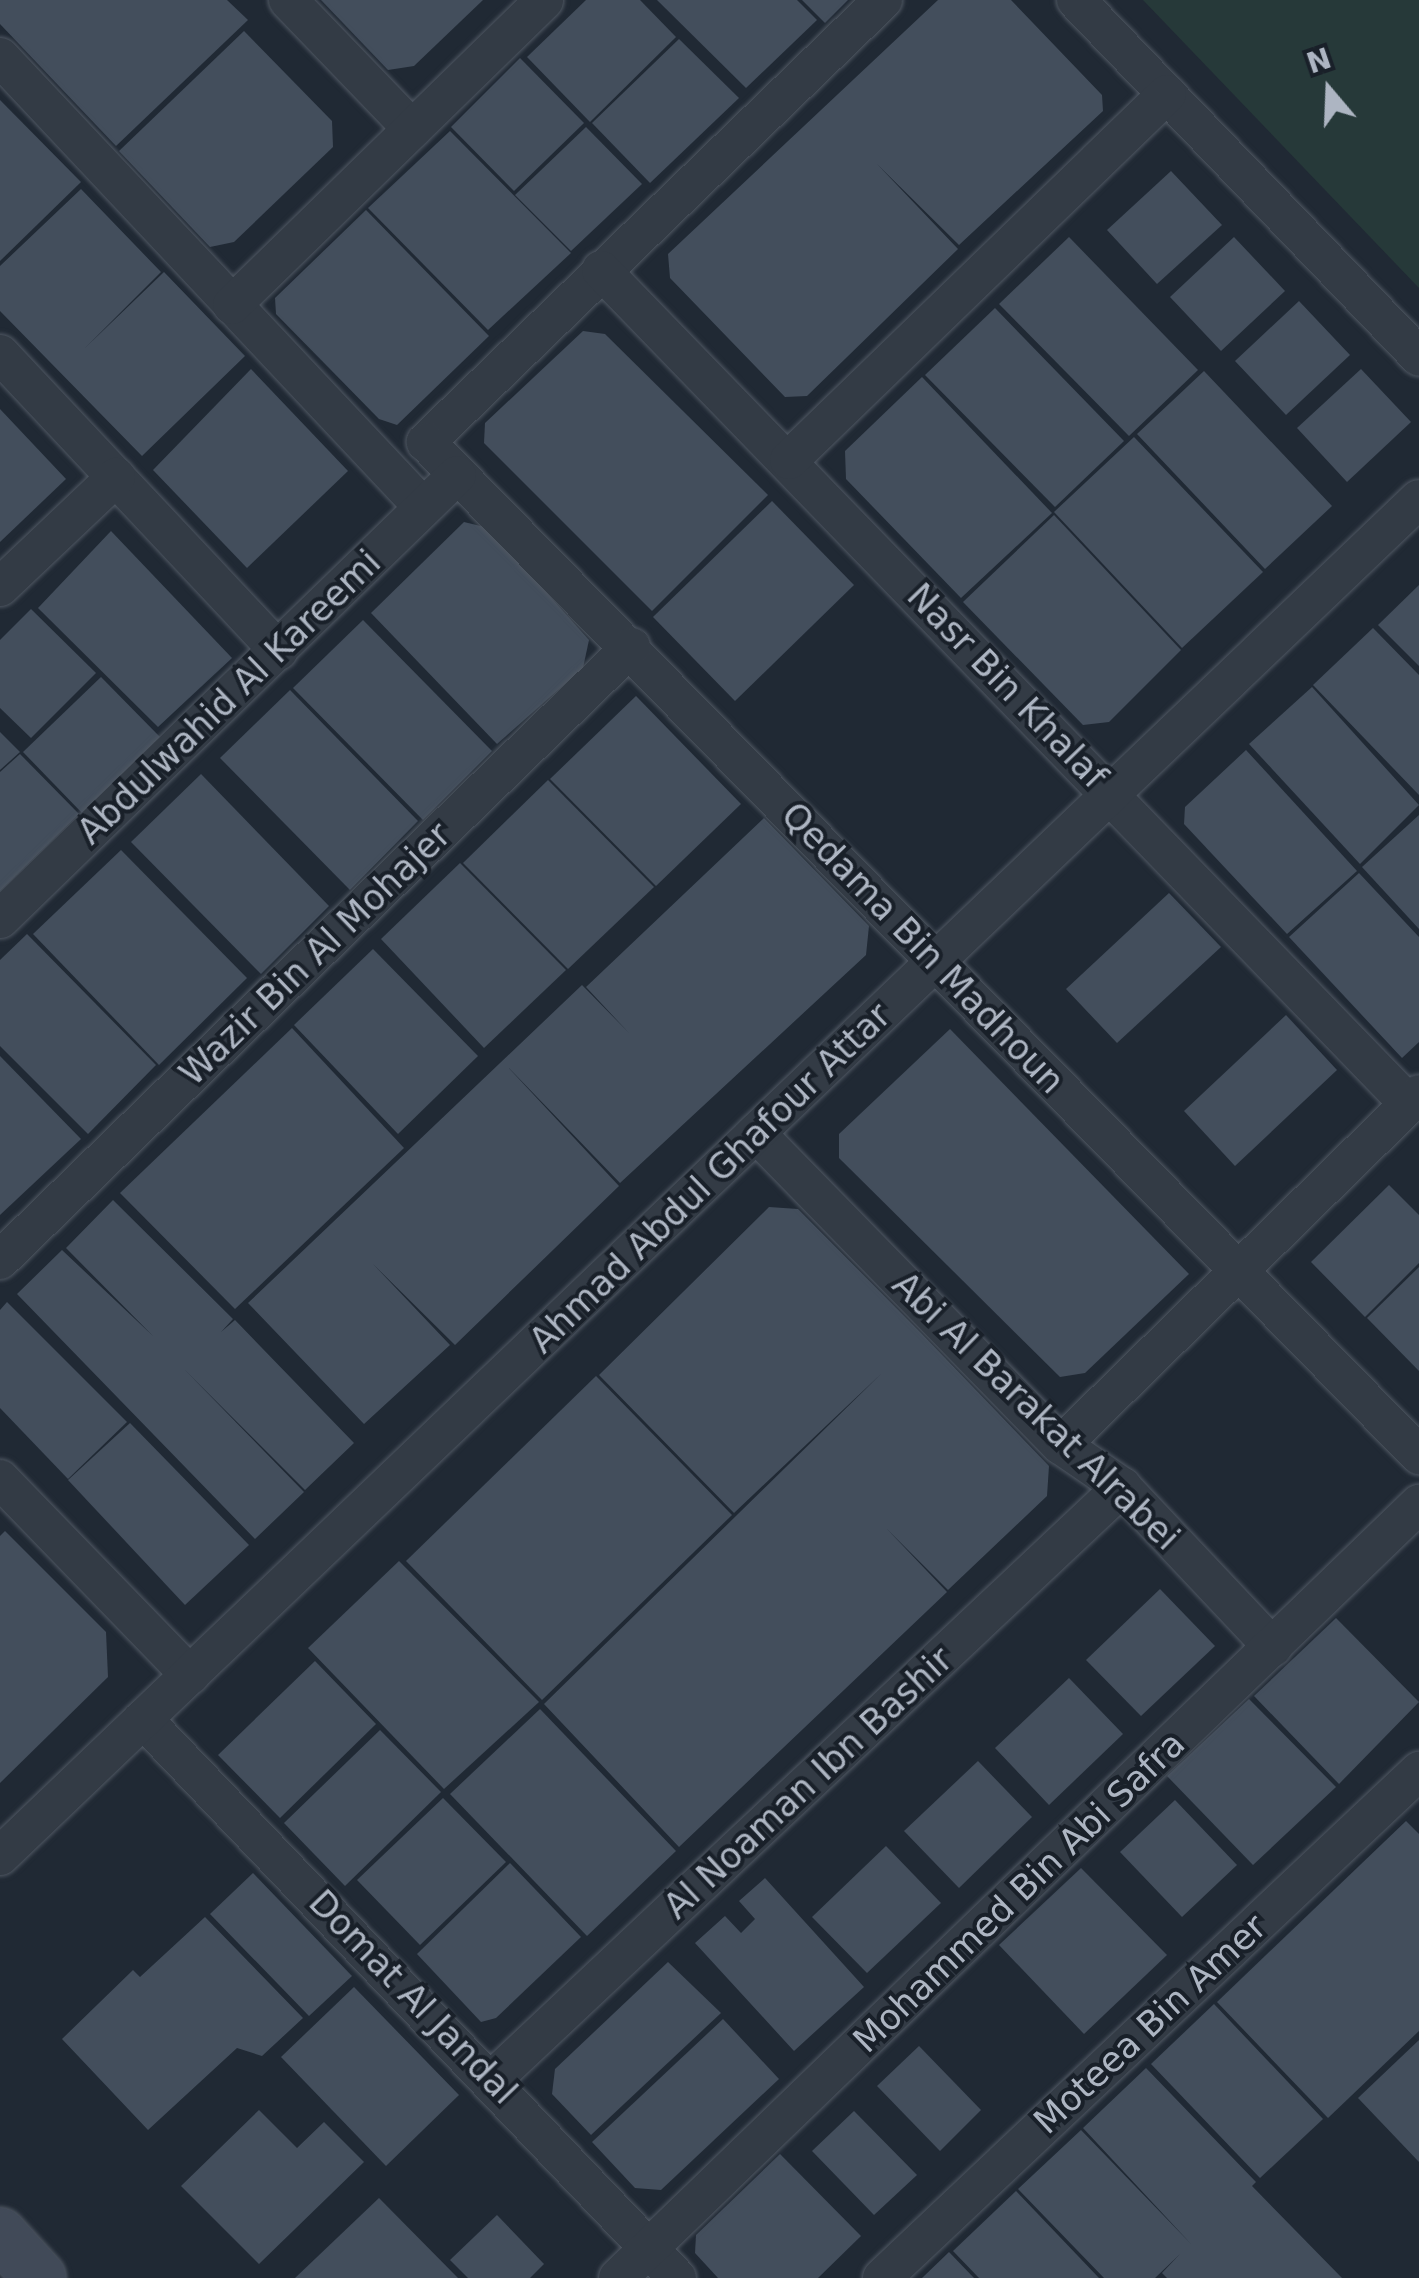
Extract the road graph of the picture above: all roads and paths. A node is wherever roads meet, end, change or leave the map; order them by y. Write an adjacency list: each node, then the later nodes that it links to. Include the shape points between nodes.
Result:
1 (288, 0): 7 (street)
2 (544, 0): 7 (street)
3 (883, 0): 8 (street)
4 (1076, 0): 6 (street)
5 (0, 57): 9 (street)
6 (1167, 94): 11 (street); 12 (street)
7 (412, 129): 9 (street)
8 (601, 270): 12 (street, Nasr Bin Khalaf); 13 (street, Qedama Bin Madhoun, via 426,442)
9 (232, 304): 16 (street)
10 (0, 354): 14 (street)
11 (1419, 357)
12 (789, 460): 20 (street, Nasr Bin Khalaf)
13 (457, 475): 16 (street, Abdulwahid Al Kareemi); 18 (street, Qedama Bin Madhoun)
14 (116, 478): 17 (street); 19 (street)
15 (1419, 499): 20 (street, Ahmad Abdul Ghafour Attar)
16 (423, 507): 19 (street, Abdulwahid Al Kareemi)
17 (0, 587)
18 (631, 647): 22 (street, Qedama Bin Madhoun); 25 (street, Wazir Bin Al Mohajer)
19 (279, 651): 21 (street, Abdulwahid Al Kareemi)
20 (1111, 794): 22 (street, Ahmad Abdul Ghafour Attar); 23 (street, Nasr Bin Khalaf)
21 (0, 919)
22 (936, 961): 24 (street, Ahmad Abdul Ghafour Attar); 26 (street, Qedama Bin Madhoun)
23 (1414, 1099): 26 (street)
24 (756, 1133): 28 (street, Abi Al Barakat Alrabei); 33 (street, Ahmad Abdul Ghafour Attar)
25 (0, 1260)
26 (1238, 1270): 27 (street, Qedama Bin Madhoun); 28 (street)
27 (1414, 1440)
28 (1061, 1445): 30 (street, Abi Al Barakat Alrabei)
29 (0, 1479): 33 (street)
30 (1122, 1486): 32 (street, Abi Al Barakat Alrabei); 37 (street, Al Noaman Ibn Bashir)
31 (1419, 1504): 32 (street, Mohammed Bin Abi Safra)
32 (1272, 1647): 39 (street, Mohammed Bin Abi Safra)
33 (190, 1675): 34 (street, Ahmad Abdul Ghafour Attar)
34 (144, 1720): 36 (street, Ahmad Abdul Ghafour Attar); 37 (street, Domat Al Jandal)
35 (1419, 1770): 43 (street, Moteea Bin Amer)
36 (0, 1856)
37 (494, 2079): 39 (street, Domat Al Jandal)
38 (0, 2234): 40 (street)
39 (649, 2248): 41 (street, Mohammed Bin Abi Safra); 42 (street, Domat Al Jandal)
40 (40, 2278)
41 (618, 2278)
42 (677, 2278)
43 (882, 2278)

